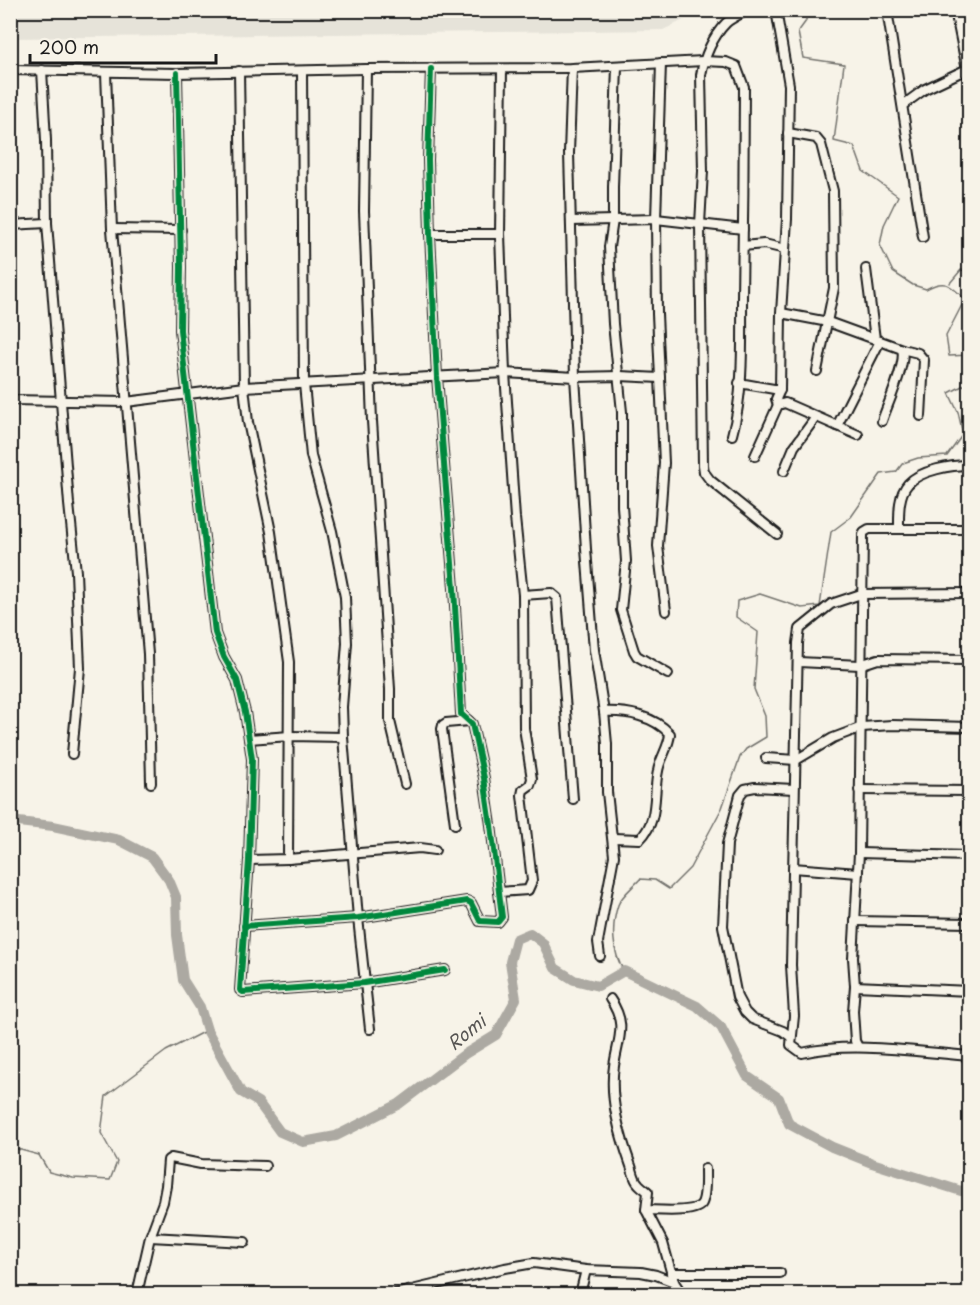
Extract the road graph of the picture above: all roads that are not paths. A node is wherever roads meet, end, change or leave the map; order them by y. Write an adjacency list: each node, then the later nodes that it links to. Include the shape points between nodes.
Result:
1 (747, 10): 5 (street, via 727,22)
2 (776, 10): 21 (street, via 789,85)
3 (887, 10): 20 (street)
4 (955, 10): 12 (street)
5 (703, 61): 6 (street); 26 (street); 29 (street, via 736,66 744,87)
6 (661, 63): 7 (street); 22 (street)
7 (617, 66): 8 (street); 23 (street)
8 (572, 68): 11 (street); 24 (street)
9 (366, 69): 10 (street); 16 (street); 47 (street, via 364,212)
10 (431, 69): 11 (street); 31 (street)
11 (502, 69): 32 (street)
12 (967, 69): 19 (street); 20 (street, via 925,89)
13 (10, 70): 14 (street)
14 (42, 70): 17 (street); 25 (street)
15 (239, 71): 16 (street); 18 (street); 50 (street)
16 (303, 71): 49 (street)
17 (106, 73): 18 (street); 28 (street)
18 (177, 73): 30 (street)
19 (969, 84)
20 (903, 105): 33 (street)
21 (788, 132): 35 (street); 38 (street, via 816,138 821,144 833,191 834,288)
22 (656, 219): 23 (street); 26 (street); 46 (street)
23 (613, 220): 24 (street); 43 (street, via 609,247)
24 (571, 221): 45 (street)
25 (47, 223): 27 (street); 54 (street)
26 (700, 224): 29 (street); 68 (street, via 704,472 726,495)
27 (10, 225)
28 (112, 229): 30 (street); 55 (street)
29 (743, 229): 34 (street)
30 (181, 230): 52 (street, via 180,330)
31 (430, 234): 32 (street); 44 (street)
32 (500, 234): 42 (street)
33 (923, 237)
34 (743, 246): 35 (street, via 764,244); 48 (street)
35 (785, 249): 37 (street)
36 (866, 269): 39 (street)
37 (781, 313): 38 (street); 51 (street)
38 (828, 322): 39 (street); 41 (street)
39 (877, 340): 40 (street); 60 (street)
40 (902, 349): 58 (street, via 918,353 924,360); 59 (street, via 902,367)
41 (817, 371)
42 (505, 374): 44 (street); 45 (street); 71 (street)
43 (620, 376): 45 (street); 46 (street); 76 (street, via 626,561 621,610 634,651)
44 (437, 377): 47 (street); 78 (street, via 461,714)
45 (575, 377): 77 (street, via 594,650)
46 (660, 378): 72 (street, via 664,464 658,546)
47 (370, 381): 49 (street); 88 (street, via 390,721)
48 (739, 383): 51 (street); 61 (street)
49 (304, 384): 50 (street); 82 (street, via 311,456 345,597)
50 (244, 387): 52 (street); 81 (street, via 290,662)
51 (780, 390): 56 (street)
52 (187, 394): 55 (street); 83 (street, via 215,633 237,680)
53 (10, 400): 54 (street)
54 (62, 402): 55 (street); 84 (street, via 80,668)
55 (126, 402): 87 (street, via 148,654)
56 (778, 405): 57 (street, via 785,403); 63 (street)
57 (816, 417): 60 (street); 65 (street, via 794,447)
58 (921, 417)
59 (882, 421)
60 (837, 426): 62 (street)
61 (732, 435)
62 (858, 435)
63 (756, 456)
64 (969, 465): 66 (street, via 941,467 909,482 902,496)
65 (784, 471)
66 (899, 529): 67 (street); 70 (street, via 864,531)
67 (969, 529)
68 (777, 534)
69 (969, 593): 70 (street)
70 (861, 594): 74 (street, via 831,604 800,629); 75 (street)
71 (524, 595): 92 (street, via 551,593 557,598); 103 (street, via 524,728 532,779 522,795 532,881 528,890)
72 (666, 611)
73 (969, 660): 75 (street, via 878,659)
74 (799, 662): 75 (street); 86 (street)
75 (860, 665): 79 (street)
76 (668, 674)
77 (604, 712): 94 (street); 94 (street, via 629,712 670,734 658,770 650,828 640,839)
78 (469, 721): 93 (street, via 446,723 442,729); 103 (street, via 484,778)
79 (862, 727): 80 (street); 86 (street, via 833,738); 90 (street)
80 (969, 727)
81 (290, 736): 82 (street); 83 (street); 99 (street)
82 (343, 737): 97 (street)
83 (249, 739): 100 (street)
84 (72, 754)
85 (766, 758): 86 (street)
86 (796, 760): 89 (street)
87 (151, 783)
88 (405, 784)
89 (794, 789): 101 (street); 115 (street, via 755,787 740,795 727,844 723,926 737,997 745,1012)
90 (860, 790): 91 (street); 96 (street)
91 (969, 791)
92 (573, 799)
93 (455, 824)
94 (613, 837): 108 (street, via 613,869 598,942)
95 (435, 850): 97 (street)
96 (859, 853): 98 (street); 102 (street)
97 (354, 854): 99 (street); 104 (street)
98 (969, 856)
99 (288, 859): 100 (street)
100 (249, 860): 107 (street)
101 (793, 868): 102 (street); 115 (street)
102 (858, 873): 105 (street)
103 (499, 892): 104 (street, via 502,917 498,922 480,921 467,901)
104 (358, 918): 107 (street); 110 (street)
105 (855, 921): 106 (street); 111 (street)
106 (969, 923)
107 (244, 926): 110 (street, via 240,983 243,992)
108 (600, 956)
109 (445, 970): 110 (street)
110 (364, 983): 114 (street)
111 (855, 986): 112 (street); 116 (street, via 853,1011)
112 (969, 991)
113 (610, 999): 120 (street, via 621,1024 614,1099 622,1142 637,1183 648,1192)
114 (370, 1029)
115 (791, 1037): 116 (street, via 791,1045 802,1053)
116 (858, 1047): 117 (street)
117 (969, 1056)
118 (265, 1166): 121 (street, via 201,1164 171,1158 163,1202)
119 (705, 1169): 120 (street, via 703,1203 699,1208)
120 (646, 1210): 124 (street, via 663,1243)
121 (150, 1237): 122 (street); 127 (street)
122 (244, 1242)
123 (586, 1270): 126 (street, via 641,1272); 128 (street, via 522,1264); 129 (street)
124 (671, 1273): 125 (street); 126 (street)
125 (780, 1273)
126 (674, 1282): 130 (street)
127 (137, 1294)
128 (395, 1294)
129 (580, 1294)
130 (682, 1294)

